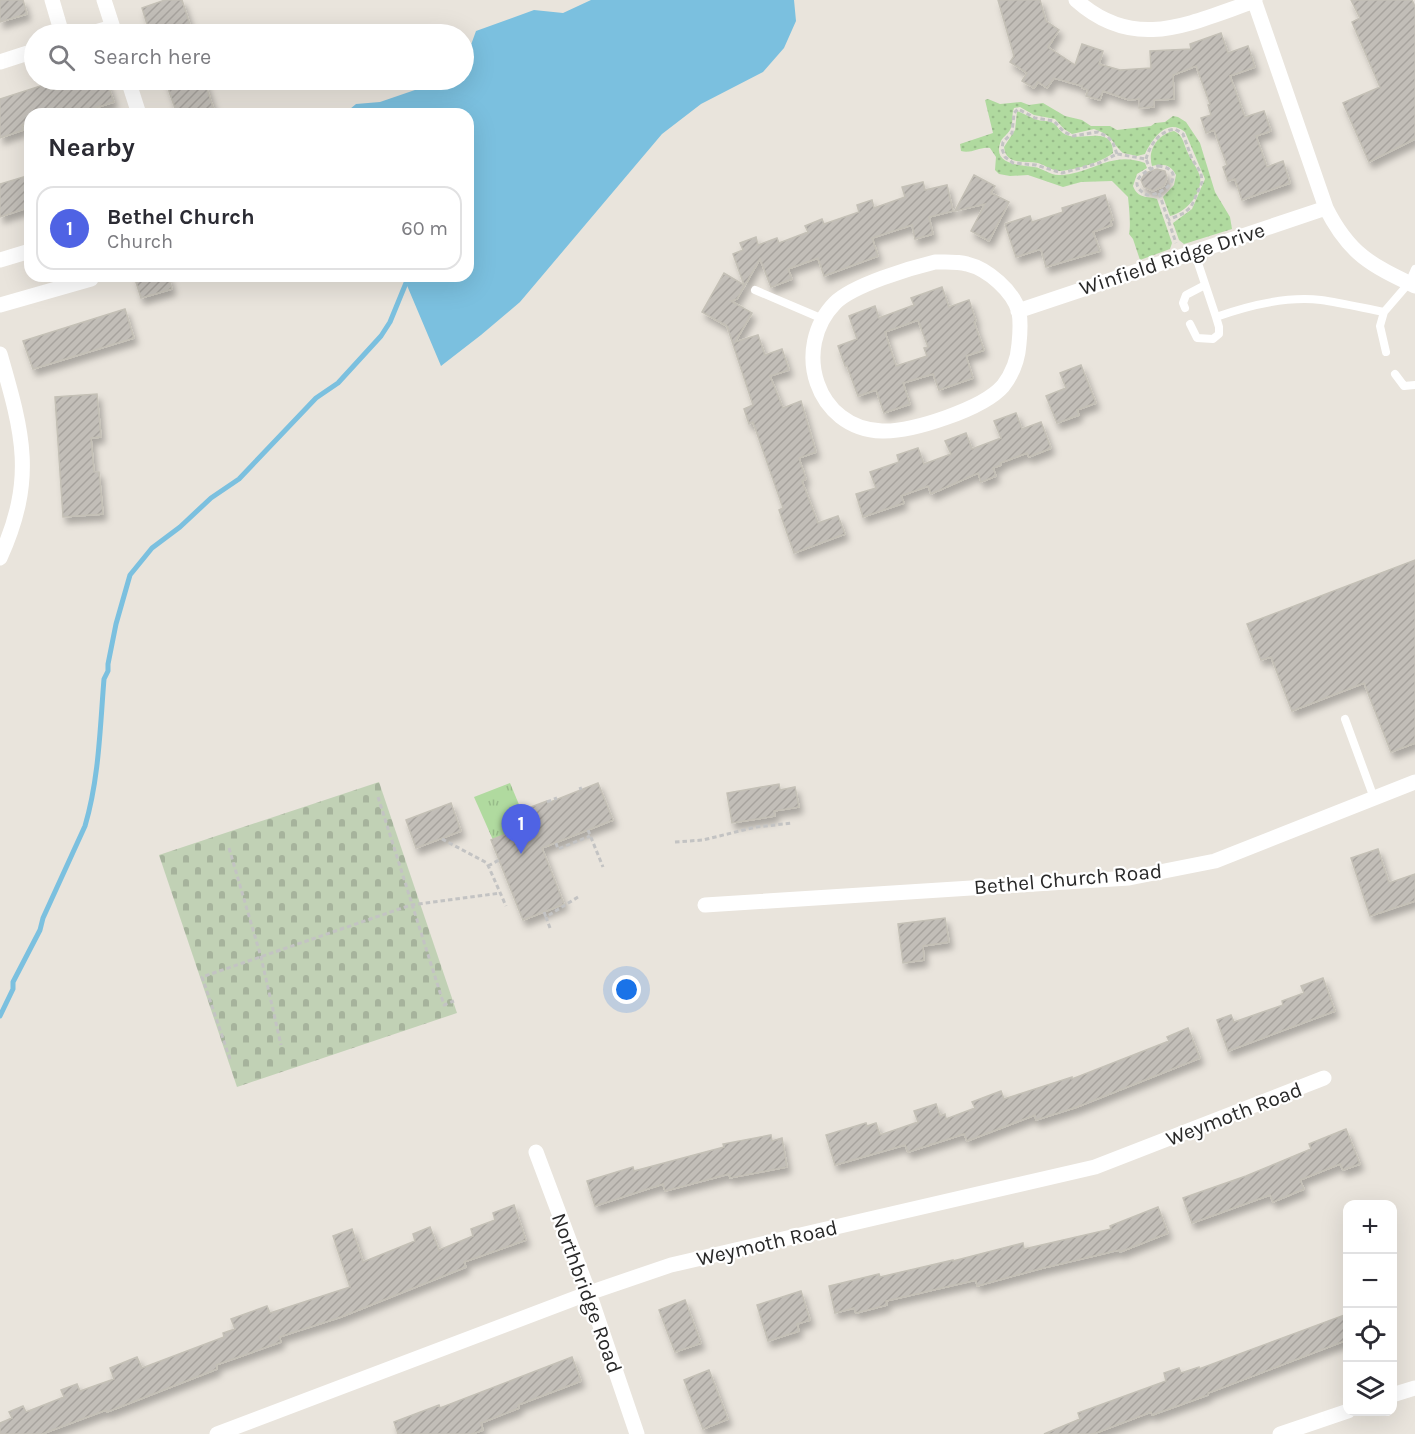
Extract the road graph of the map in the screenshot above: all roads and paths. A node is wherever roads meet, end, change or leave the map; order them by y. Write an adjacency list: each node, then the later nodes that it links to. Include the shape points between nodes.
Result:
1 (51, 0): 5 (street)
2 (104, 0): 6 (street)
3 (1076, 0): 4 (street, via 1105,21 1148,30 1172,29)
4 (1254, 1): 15 (street)
5 (59, 24)
6 (112, 24)
7 (24, 54): 8 (street)
8 (0, 62)
9 (131, 90): 10 (street)
10 (137, 108)
11 (1117, 154): 11 (path, via 1099,164 1062,173 1013,163 1002,149 1012,133 1018,109 1035,118 1054,121 1073,136 1098,132 1108,137); 12 (path)
12 (1146, 159): 13 (path); 16 (path, via 1155,140 1175,129 1183,134 1201,173 1202,182 1194,202 1184,213)
13 (1150, 169): 14 (path, via 1140,175 1137,186 1147,195); 14 (path, via 1163,166 1173,177 1172,183)
14 (1159, 194): 16 (path)
15 (1326, 208): 18 (street, Winfield Ridge Drive); 20 (street, via 1336,229 1353,249 1370,263)
16 (1168, 220): 18 (path)
17 (24, 253): 19 (street)
18 (1187, 253): 22 (lane); 26 (street, Winfield Ridge Drive)
19 (0, 260)
20 (1413, 280): 27 (lane)
21 (80, 282): 24 (street)
22 (1204, 285): 25 (lane, via 1186,295); 28 (lane)
23 (754, 290): 29 (lane)
24 (0, 305)
25 (1185, 308)
26 (1018, 311): 29 (street, via 1006,292 982,270 967,264 935,262 844,295); 29 (street, via 1018,354 1013,370 998,391 956,413 891,431 871,430 848,421 825,400 813,369 813,344)
27 (1384, 312): 28 (lane, via 1303,300); 31 (lane, via 1380,326)
28 (1216, 317): 30 (lane, via 1219,334 1213,339 1197,338)
29 (823, 319)
30 (1190, 324)
31 (1386, 352)
32 (1, 360): 35 (street, via 23,447 20,501)
33 (1395, 374): 34 (lane, via 1404,386)
34 (1415, 385)
35 (3, 544): 36 (street)
36 (0, 558)
37 (1345, 719): 41 (lane)
38 (1415, 782): 41 (street, Bethel Church Road)
39 (378, 797): 55 (path)
40 (557, 798): 42 (path)
41 (1374, 798): 56 (street, Bethel Church Road, via 1215,861 1130,878)
42 (547, 802)
43 (793, 823): 47 (path)
44 (588, 830): 45 (path)
45 (590, 836): 48 (path, via 558,849); 52 (path)
46 (442, 838): 51 (path)
47 (675, 842)
48 (556, 843)
49 (228, 848): 61 (path)
50 (499, 861): 51 (path)
51 (488, 866): 53 (path)
52 (603, 867)
53 (501, 893): 55 (path); 57 (path)
54 (578, 897): 59 (path)
55 (411, 905): 61 (path); 62 (path, via 444,1005)
56 (705, 905)
57 (506, 906)
58 (544, 912): 59 (path)
59 (546, 917): 60 (path)
60 (550, 928)
61 (261, 957): 63 (path); 64 (path, via 202,977)
62 (454, 1001)
63 (281, 1045)
64 (230, 1059)
65 (1324, 1078): 67 (street, Weymoth Road, via 1095,1167 671,1265)
66 (536, 1152): 67 (street, Northbridge Road)
67 (589, 1293): 71 (street, Weymoth Road); 72 (street, Northbridge Road)
68 (1415, 1388): 69 (street)
69 (1397, 1393)
70 (1343, 1412): 73 (street)
71 (217, 1434)
72 (637, 1434)
73 (1280, 1434)

